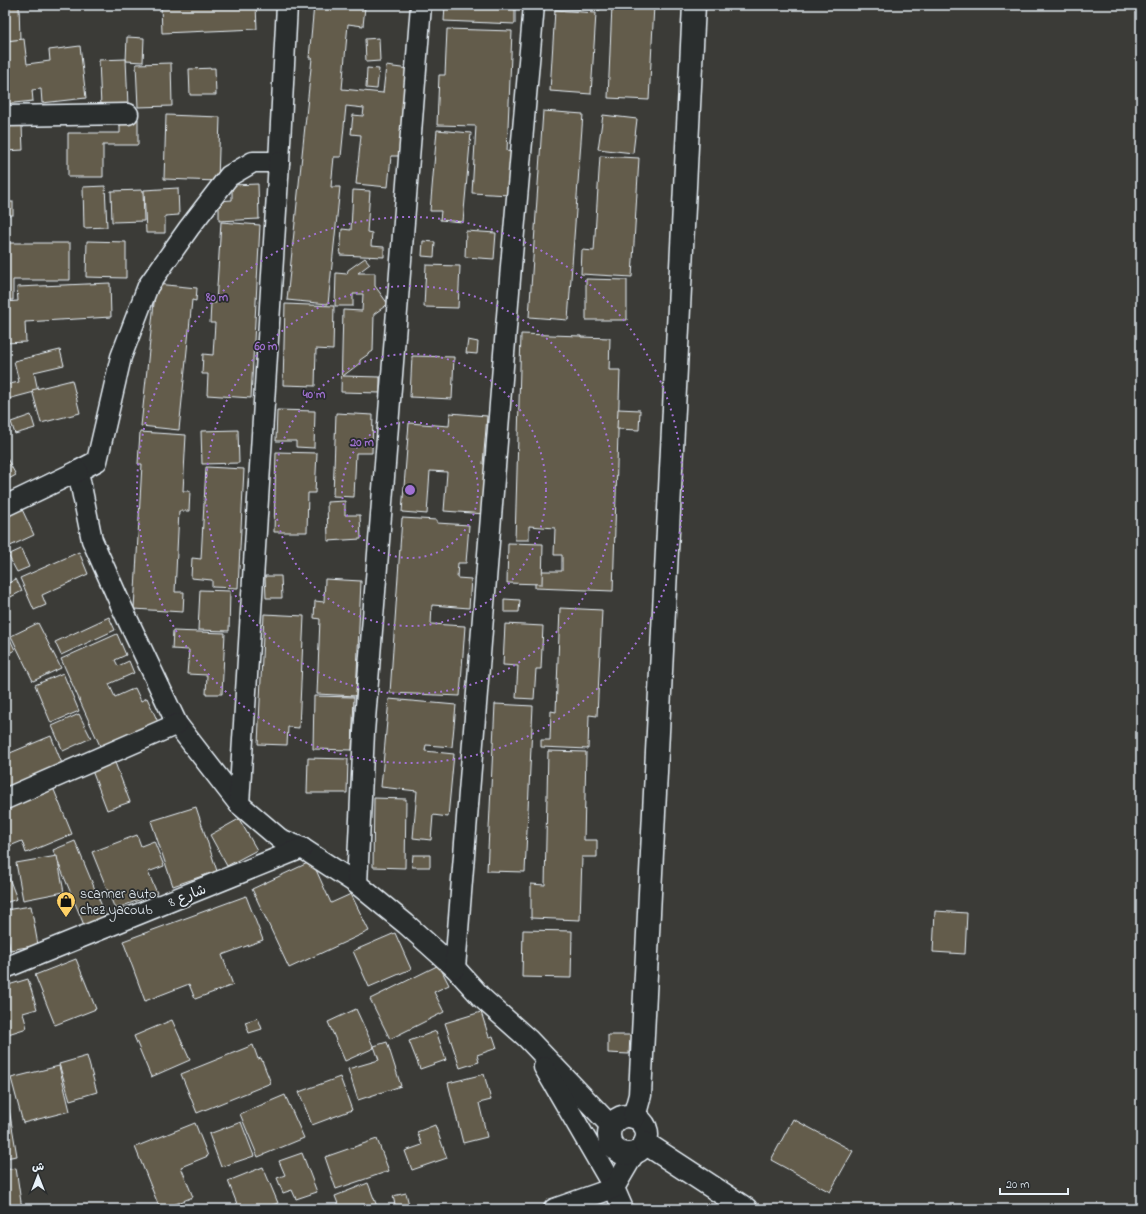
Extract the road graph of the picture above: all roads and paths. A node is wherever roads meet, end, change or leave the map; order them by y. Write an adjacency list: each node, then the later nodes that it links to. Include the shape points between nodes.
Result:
1 (287, 5): 7 (street)
2 (421, 5): 14 (street, via 364,732)
3 (534, 5): 16 (street)
4 (694, 5): 18 (street, via 640,1096)
5 (128, 114): 6 (street)
6 (5, 116)
7 (279, 162): 8 (street, via 254,162 228,176 148,286 121,357 97,461); 12 (street)
8 (78, 471): 9 (street); 10 (street, via 92,540)
9 (5, 506)
10 (177, 724): 11 (street); 12 (street)
11 (5, 799)
12 (240, 804): 13 (street, via 280,839)
13 (302, 848): 14 (street); 15 (street, شارع 8)
14 (357, 884): 16 (street)
15 (5, 968)
16 (455, 968): 17 (street, via 482,998)
17 (528, 1039): 19 (street); 21 (street)
18 (634, 1117): 19 (street, via 620,1118); 20 (street, via 644,1125 646,1131 646,1138)
19 (611, 1126): 20 (street, via 609,1140 616,1150 629,1154)
20 (640, 1148): 21 (street); 24 (street)
21 (614, 1188): 22 (street); 23 (street)
22 (554, 1209)
23 (623, 1209)
24 (746, 1209)

